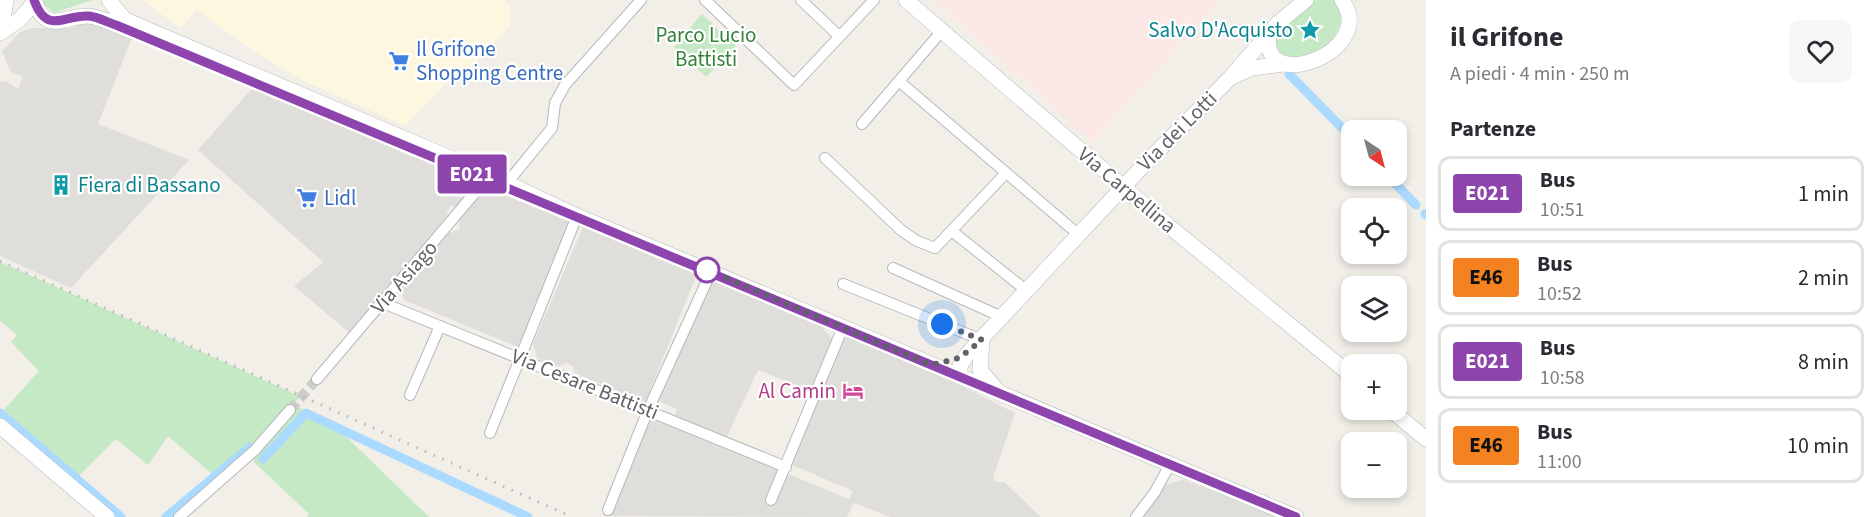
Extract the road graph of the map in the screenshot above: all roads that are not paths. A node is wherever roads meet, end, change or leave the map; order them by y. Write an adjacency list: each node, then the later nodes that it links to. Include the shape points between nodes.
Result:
1 (6, 0): 16 (main road)
2 (109, 0): 12 (main road); 26 (main road, via 130,22)
3 (641, 0): 27 (street, via 566,85 555,103 549,133)
4 (705, 0): 19 (street, via 794,85)
5 (801, 0): 19 (street)
6 (874, 0): 19 (street)
7 (906, 0): 17 (main road, Via Carpellina)
8 (1306, 0): 18 (main road, Via dei Lotti)
9 (1341, 0): 13 (main road)
10 (1354, 0): 13 (main road, Via dei Lotti)
11 (34, 1): 14 (main road); 15 (main road)
12 (87, 16): 15 (main road); 26 (main road)
13 (1348, 18): 20 (main road, Via dei Lotti, via 1339,44 1330,52 1307,63)
14 (19, 20): 15 (main road); 16 (main road)
15 (49, 20)
16 (1, 32)
17 (941, 32): 22 (street); 28 (main road, Via Carpellina)
18 (1269, 32): 20 (main road, via 1269,48); 21 (main road, Via dei Lotti)
19 (839, 36)
20 (1284, 64): 21 (main road, Via dei Lotti, via 1252,68)
21 (1230, 78): 28 (main road, Via dei Lotti)
22 (900, 82): 23 (street); 25 (street)
23 (862, 124)
24 (825, 158): 31 (street, via 917,241 935,248)
25 (1006, 173): 31 (street); 32 (street)
26 (488, 178): 27 (main road); 29 (main road); 37 (street, Via Asiago)
27 (507, 183): 29 (main road)
28 (1123, 187): 32 (main road, Via dei Lotti); 44 (main road, Via Carpellina)
29 (557, 207): 30 (main road)
30 (577, 216): 34 (main road); 42 (street)
31 (953, 232): 36 (street)
32 (1079, 235): 36 (main road, Via dei Lotti)
33 (893, 268): 38 (street)
34 (711, 272): 40 (main road); 50 (street)
35 (843, 284): 41 (street)
36 (1027, 291): 38 (main road, Via dei Lotti)
37 (383, 303): 39 (street, Via Cesare Battisti); 46 (street, Via Asiago)
38 (1002, 317): 41 (main road, Via dei Lotti)
39 (440, 326): 42 (street, Via Cesare Battisti); 47 (street)
40 (843, 327): 43 (main road); 56 (street)
41 (976, 348): 43 (main road, Via dei Lotti); 45 (main road, Via dei Lotti, via 960,366); 48 (main road, via 980,370)
42 (520, 359): 50 (street, Via Cesare Battisti); 53 (street)
43 (931, 365): 45 (main road)
44 (1341, 367)
45 (960, 376): 48 (main road)
46 (317, 379)
47 (410, 395)
48 (1004, 396): 55 (main road)
49 (290, 410): 60 (street, via 255,450)
50 (648, 410): 56 (street, Via Cesare Battisti); 58 (street)
51 (1403, 420): 54 (main road)
52 (0, 426): 59 (main road)
53 (490, 433)
54 (1426, 439)
55 (1168, 466): 61 (street); 62 (main road)
56 (786, 467): 57 (street)
57 (771, 500)
58 (608, 510)
59 (108, 517)
60 (178, 517)
61 (1136, 517)
62 (1296, 517)

